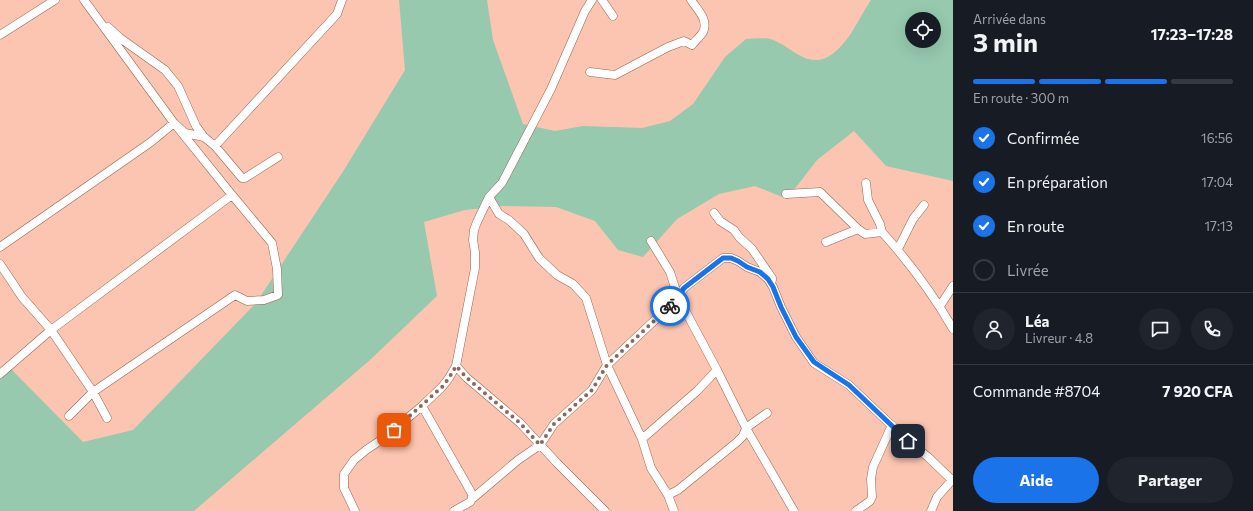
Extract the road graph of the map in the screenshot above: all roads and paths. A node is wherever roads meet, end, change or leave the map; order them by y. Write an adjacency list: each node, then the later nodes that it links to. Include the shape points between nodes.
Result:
1 (55, 0): 8 (street)
2 (85, 0): 10 (street); 11 (street, via 109,28 164,70 178,86 196,126)
3 (342, 0): 12 (street, via 337,14)
4 (592, 0): 17 (street, via 538,115 502,183)
5 (602, 0): 7 (street)
6 (691, 0): 9 (street, via 702,15 704,24 703,32 692,45 684,41 668,47 615,75)
7 (613, 16)
8 (0, 35)
9 (590, 72)
10 (174, 123): 11 (street, via 185,132); 16 (street); 24 (street, via 151,142)
11 (204, 137): 12 (street)
12 (215, 146): 13 (street, via 242,178)
13 (278, 157)
14 (866, 183): 21 (street, via 868,200)
15 (786, 194): 20 (street, via 820,192)
16 (232, 195): 32 (street); 37 (street, via 272,243 278,295 264,300 247,301 236,295)
17 (489, 197): 33 (street, via 499,214 524,234 539,258 557,275 573,284 586,298); 34 (street, via 474,230 475,268)
18 (924, 205): 25 (street)
19 (714, 213): 28 (street, via 752,248 772,278)
20 (858, 229): 21 (street, via 865,234); 23 (street)
21 (882, 232): 25 (street)
22 (652, 241): 29 (street, via 670,272)
23 (826, 242)
24 (0, 247)
25 (898, 249): 30 (street)
26 (0, 264): 32 (street, via 22,297)
27 (953, 286): 30 (street)
28 (773, 287): 29 (street, via 760,272 731,258 723,258 684,288); 42 (street, via 796,337 814,362 849,385)
29 (678, 297): 33 (street); 35 (street)
30 (940, 306): 31 (street)
31 (953, 329)
32 (51, 330): 36 (street); 37 (street)
33 (607, 365): 44 (street); 45 (street, via 592,390 554,424)
34 (456, 366): 38 (street, via 449,378); 45 (street, via 520,423)
35 (717, 370): 43 (street); 44 (street)
36 (0, 374)
37 (93, 392): 40 (street); 41 (street)
38 (422, 406): 48 (street, via 472,494); 50 (street, via 354,460 344,474 344,488)
39 (767, 413): 43 (street)
40 (69, 416)
41 (107, 418)
42 (892, 425): 46 (street); 54 (street, via 873,466 872,497)
43 (746, 428): 47 (street, via 737,442 678,490); 49 (street)
44 (642, 439): 47 (street, via 651,468)
45 (540, 445): 48 (street); 52 (street)
46 (953, 480): 55 (street, via 937,496)
47 (668, 495): 53 (street)
48 (472, 499): 51 (street)
49 (792, 510)
50 (355, 511)
51 (454, 511)
52 (605, 511)
53 (674, 511)
54 (856, 511)
55 (931, 511)

